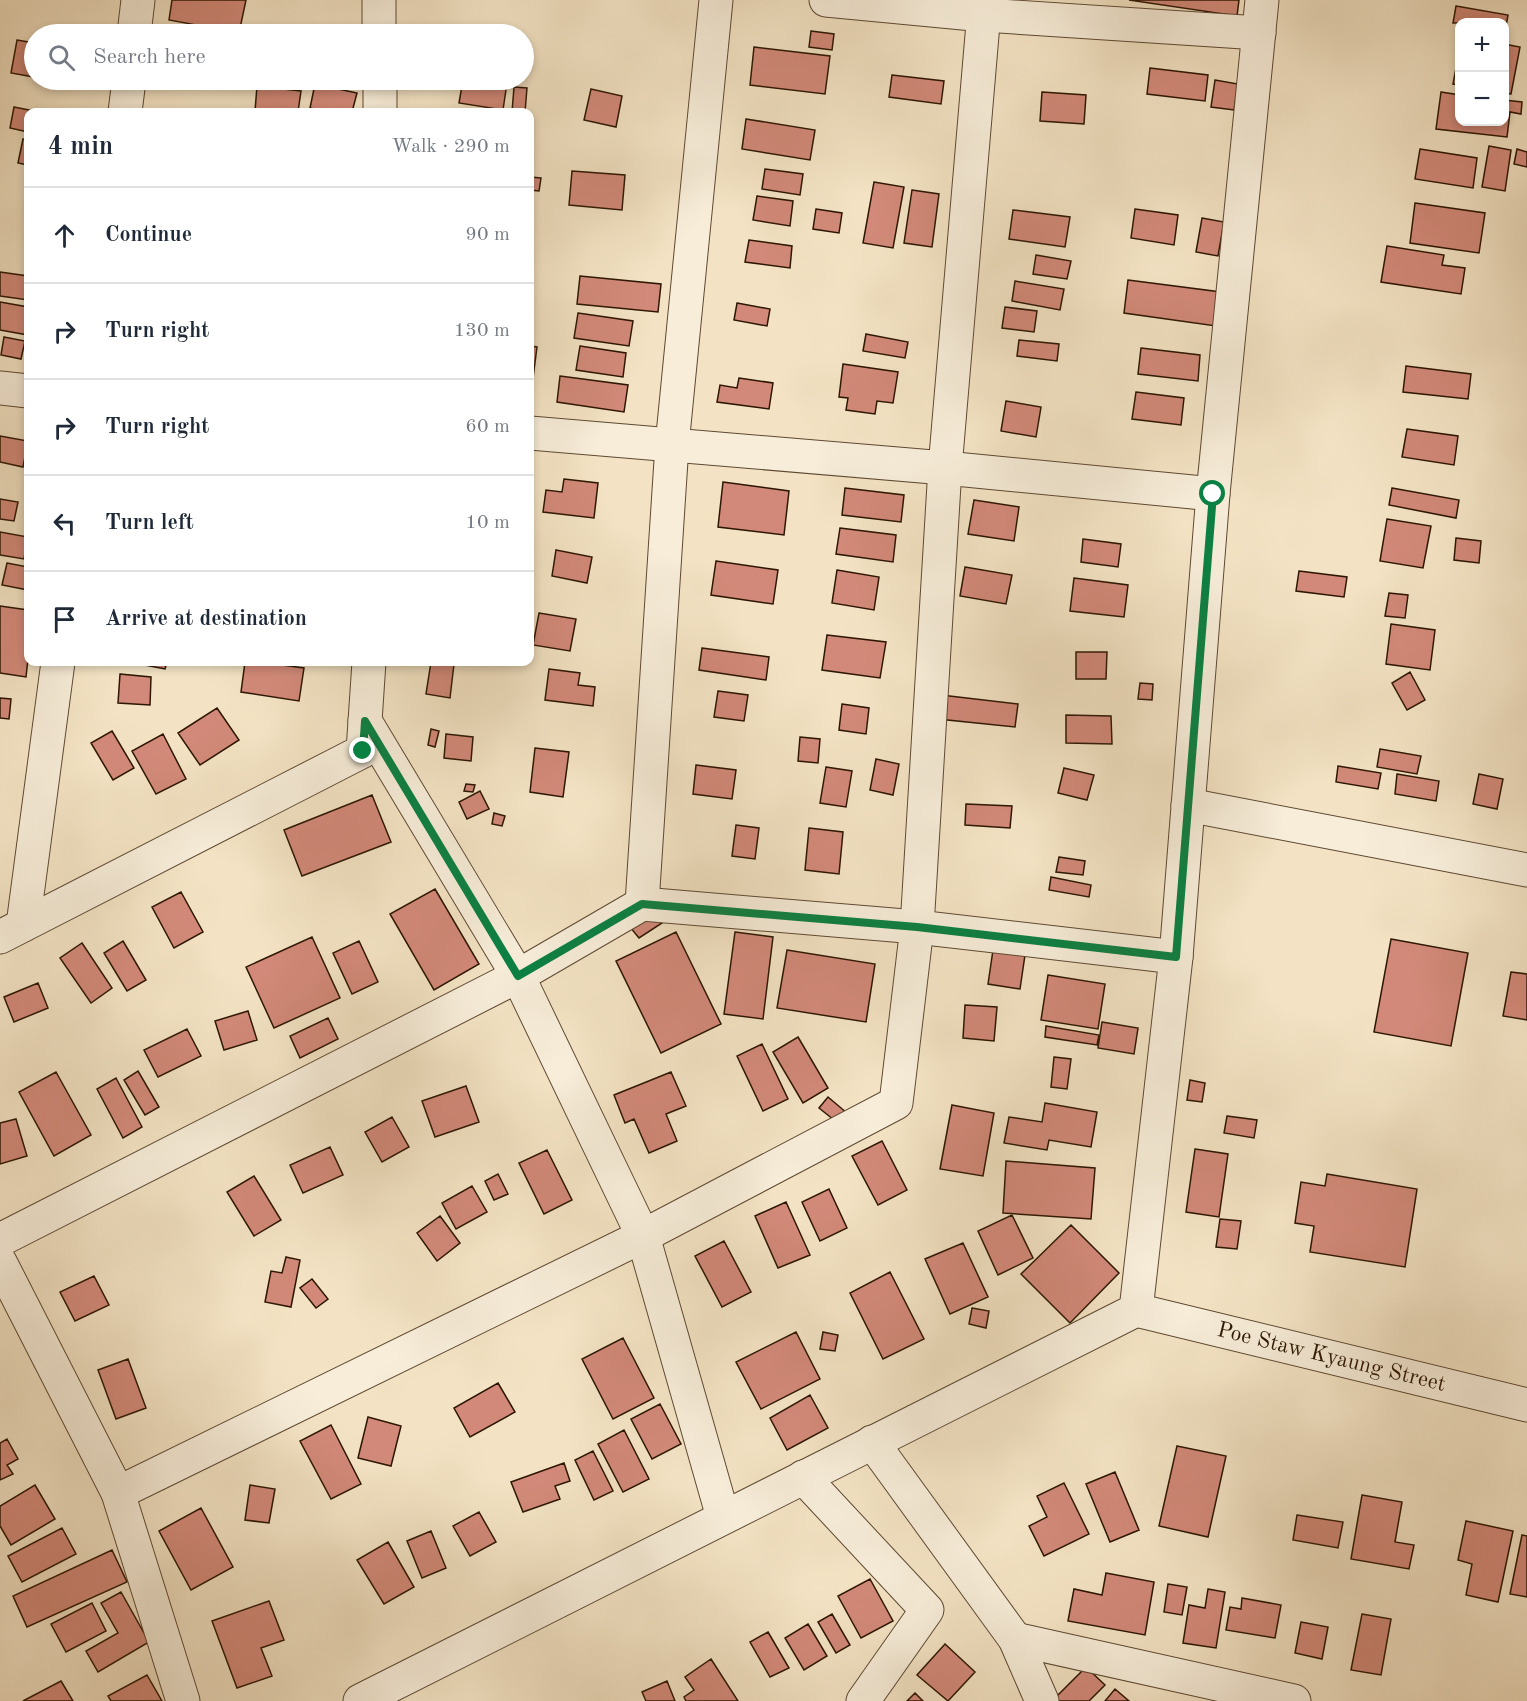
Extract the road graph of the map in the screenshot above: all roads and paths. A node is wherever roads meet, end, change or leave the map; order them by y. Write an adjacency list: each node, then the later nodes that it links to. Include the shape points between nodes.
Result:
1 (138, 0): 7 (street)
2 (379, 0): 8 (street)
3 (716, 0): 17 (street)
4 (826, 0): 6 (street)
5 (1262, 0): 9 (street)
6 (984, 7): 9 (street); 18 (street)
7 (135, 24)
8 (379, 24)
9 (1259, 33): 19 (street)
10 (128, 90): 12 (street)
11 (380, 90): 13 (street)
12 (126, 108)
13 (380, 108)
14 (0, 388): 15 (street)
15 (24, 391)
16 (534, 433): 17 (street)
17 (672, 445): 18 (street); 25 (street)
18 (945, 468): 19 (street); 26 (street)
19 (1213, 494): 23 (street)
20 (57, 666): 27 (street)
21 (369, 666): 22 (street)
22 (365, 721): 27 (street, via 363,751); 29 (street)
23 (1188, 805): 24 (street); 28 (street)
24 (1527, 870)
25 (642, 904): 26 (street); 29 (street)
26 (917, 927): 28 (street); 30 (street, via 896,1103)
27 (12, 931)
28 (1176, 957): 33 (street)
29 (518, 976): 30 (street); 31 (street)
30 (643, 1236): 37 (street); 38 (street)
31 (0, 1240)
32 (0, 1262): 37 (street)
33 (1136, 1310): 34 (street, Poe Staw Kyaung Street); 35 (street)
34 (1527, 1405)
35 (872, 1442): 36 (street); 39 (street)
36 (803, 1477): 38 (street); 42 (street, via 927,1610)
37 (118, 1493): 40 (street)
38 (723, 1516): 41 (street)
39 (1015, 1639): 43 (street); 44 (street)
40 (183, 1701)
41 (360, 1701)
42 (863, 1701)
43 (1042, 1701)
44 (1294, 1701)

